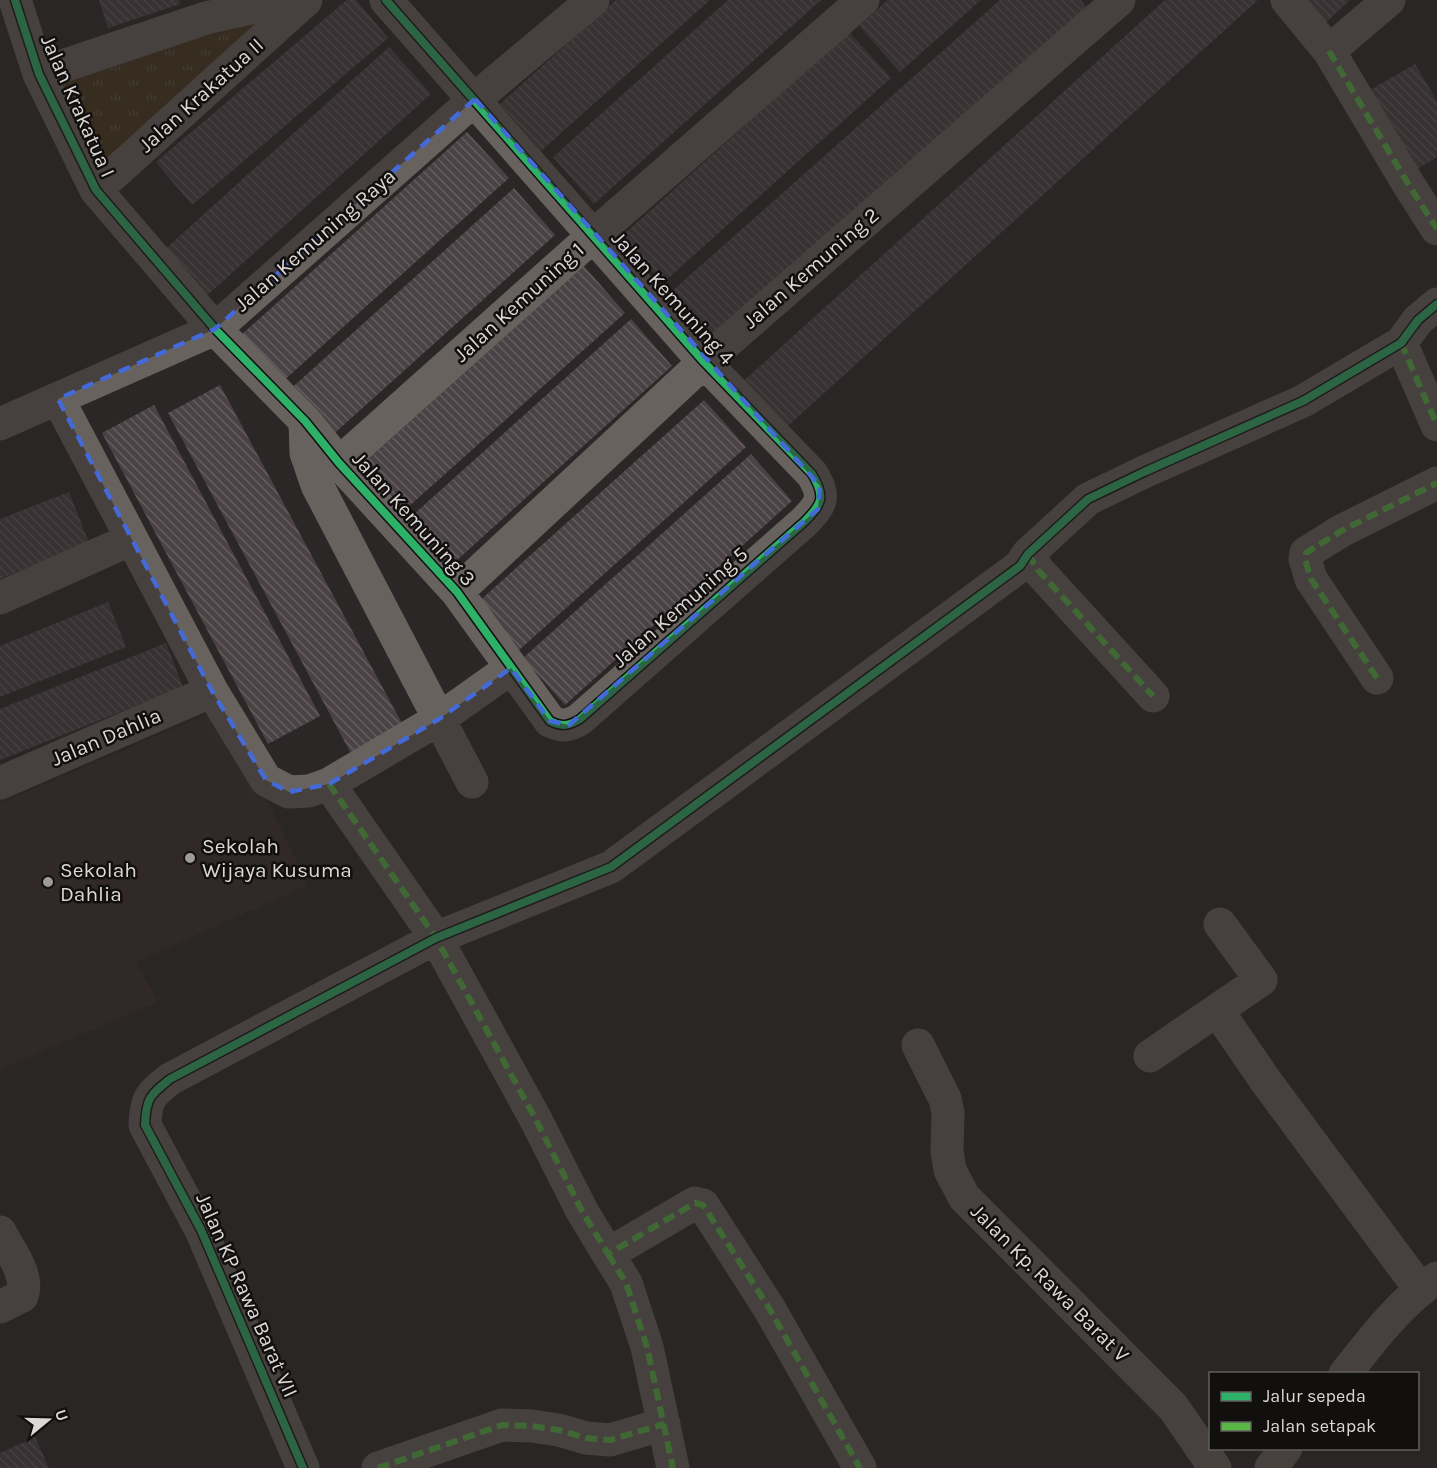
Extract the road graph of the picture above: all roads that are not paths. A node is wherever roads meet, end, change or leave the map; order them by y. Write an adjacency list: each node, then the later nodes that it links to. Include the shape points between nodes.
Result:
1 (15, 0): 12 (street, Jalan Krakatua I)
2 (286, 0): 10 (street, Jalan Krakatua II)
3 (306, 0): 14 (street, Jalan Krakatua II)
4 (386, 0): 13 (street, Jalan Kemuning 4)
5 (593, 0): 13 (street, Jalan Kemuning Raya)
6 (863, 0): 16 (street, Jalan Kemuning 1)
7 (1119, 0): 20 (street, Jalan Kemuning 2)
8 (1287, 0): 11 (street)
9 (1389, 0): 11 (street)
10 (203, 9): 12 (street, Jalan Krakatua II)
11 (1329, 51): 15 (street)
12 (39, 74): 14 (street, Jalan Krakatua I)
13 (475, 99): 16 (street, Jalan Kemuning 4); 18 (street, Jalan Kemuning Raya)
14 (96, 190): 18 (street, Jalan Krakatua I)
15 (1437, 229)
16 (593, 236): 20 (street, Jalan Kemuning 4); 25 (street, Jalan Kemuning 1)
17 (1437, 304): 19 (street, via 1418,320)
18 (214, 329): 21 (street, Jalan Kemuning Raya); 22 (street, Jalan Kemuning 3)
19 (1401, 343): 24 (street); 29 (street, via 1303,401 1088,499)
20 (704, 362): 27 (street, Jalan Kemuning 4, via 820,486 818,509); 30 (street, Jalan Kemuning 2)
21 (58, 399): 23 (street, Jalan Kemuning Raya); 28 (street)
22 (305, 421): 25 (street, Jalan Kemuning 3); 37 (street, via 306,453 317,485)
23 (0, 423)
24 (1437, 425)
25 (339, 463): 30 (street, Jalan Kemuning 3)
26 (1437, 483): 33 (street, via 1306,553 1311,579)
27 (804, 522): 36 (street, Jalan Kemuning 5)
28 (132, 539): 31 (street); 34 (street)
29 (1028, 554): 35 (street, via 1038,570); 42 (street, via 1020,566 611,867)
30 (457, 592): 32 (street, Jalan Kemuning 3)
31 (0, 598)
32 (512, 668): 36 (street, Jalan Kemuning 3, via 550,721 569,725); 37 (street)
33 (1377, 678)
34 (212, 691): 39 (street, Jalan Dahlia); 40 (street, via 266,780 289,792)
35 (1153, 696)
36 (580, 718)
37 (439, 719): 38 (street); 40 (street)
38 (472, 782)
39 (0, 783)
40 (329, 784): 42 (street)
41 (1220, 924): 43 (street, via 1261,980)
42 (436, 938): 47 (street); 53 (street, Jalan KP Rawa Barat VII, via 170,1079 154,1092 146,1106 145,1125 201,1230)
43 (1217, 1010): 45 (street); 48 (street, via 1265,1080)
44 (918, 1045): 57 (street, Jalan Kp. Rawa Barat V, via 945,1099 950,1170 964,1197 1173,1407)
45 (1150, 1056)
46 (0, 1232): 49 (street, via 25,1283 22,1296)
47 (608, 1254): 51 (street, via 626,1282); 56 (street, via 695,1203 703,1205 769,1308)
48 (1428, 1283): 50 (street)
49 (0, 1307)
50 (1347, 1372)
51 (664, 1424): 54 (street, via 610,1440 502,1425); 55 (street)
52 (1285, 1450): 58 (street)
53 (303, 1468)
54 (378, 1468)
55 (673, 1468)
56 (860, 1468)
57 (1215, 1468)
58 (1271, 1468)

